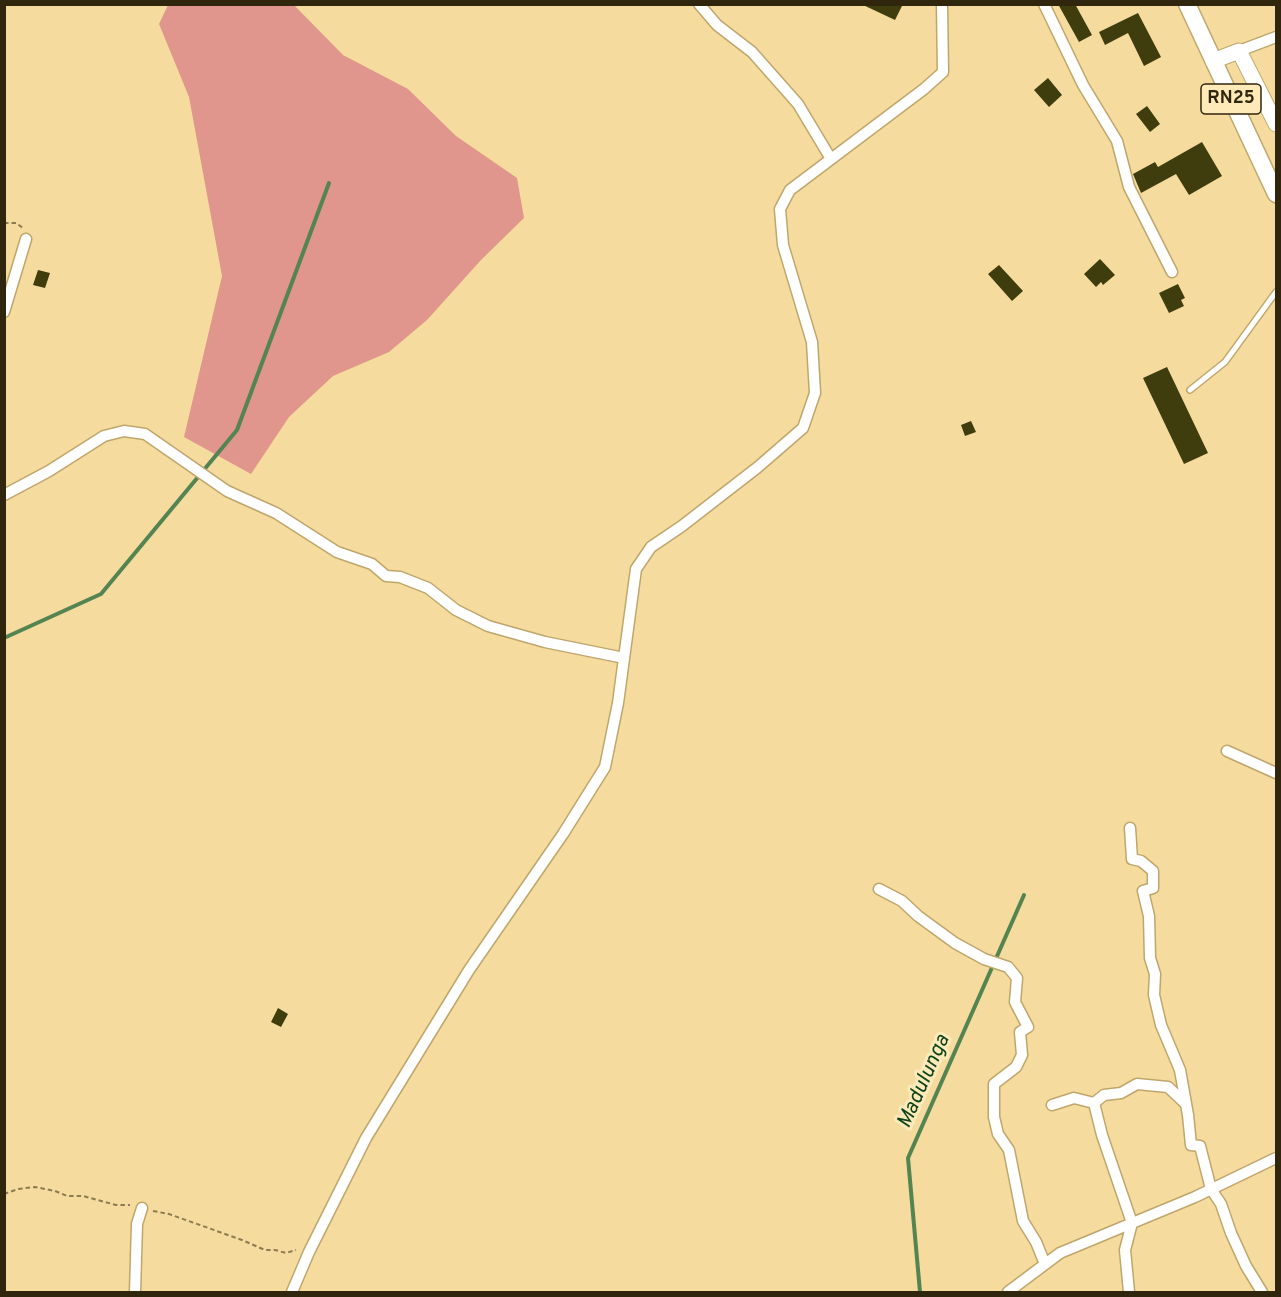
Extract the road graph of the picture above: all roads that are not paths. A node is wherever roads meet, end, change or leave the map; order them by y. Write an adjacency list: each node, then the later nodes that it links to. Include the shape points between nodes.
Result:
1 (699, 4): 9 (street, via 717,25 752,52 798,104)
2 (942, 4): 9 (street, via 943,72)
3 (1044, 4): 12 (street, via 1083,85 1117,141 1129,187)
4 (1187, 4): 7 (main road, RN25)
5 (1276, 37): 6 (street)
6 (1239, 51): 7 (street); 8 (street)
7 (1213, 61): 10 (main road, RN25)
8 (1276, 124)
9 (831, 159): 17 (street, via 790,190 780,209 783,245 812,342 815,393 802,428 750,473 651,547 636,569)
10 (1276, 194)
11 (26, 239): 14 (street)
12 (1172, 272)
13 (1276, 292): 15 (lane, via 1225,362)
14 (4, 312)
15 (1191, 390)
16 (4, 495): 17 (street, via 104,436 124,431 145,434 227,491 276,513 337,552 372,564 386,576 428,588 456,610 488,626)
17 (624, 658): 32 (street, via 605,767 469,970 366,1137)
18 (1227, 751): 19 (street)
19 (1276, 773)
20 (1130, 828): 23 (street, via 1132,859 1153,871 1153,888 1143,891 1149,916 1154,995 1161,1025 1180,1070)
21 (879, 889): 29 (street, via 902,901 954,943 1008,967 1017,978 1015,1002 1028,1027 1020,1032 1022,1055 1016,1067 994,1084 994,1117 998,1134 1009,1150 1023,1221)
22 (1094, 1103): 23 (street, via 1104,1095 1144,1084 1168,1087); 24 (street, via 1074,1098); 28 (street)
23 (1186, 1104): 26 (street, via 1191,1145 1200,1146)
24 (1052, 1105)
25 (1276, 1158): 26 (street)
26 (1211, 1190): 28 (street); 35 (street)
27 (142, 1208): 31 (street, via 136,1224)
28 (1132, 1223): 29 (street, via 1060,1252); 34 (street, via 1125,1250)
29 (1045, 1264): 30 (street)
30 (1021, 1288): 33 (street)
31 (135, 1293)
32 (292, 1293)
33 (1008, 1293)
34 (1129, 1293)
35 (1262, 1293)

